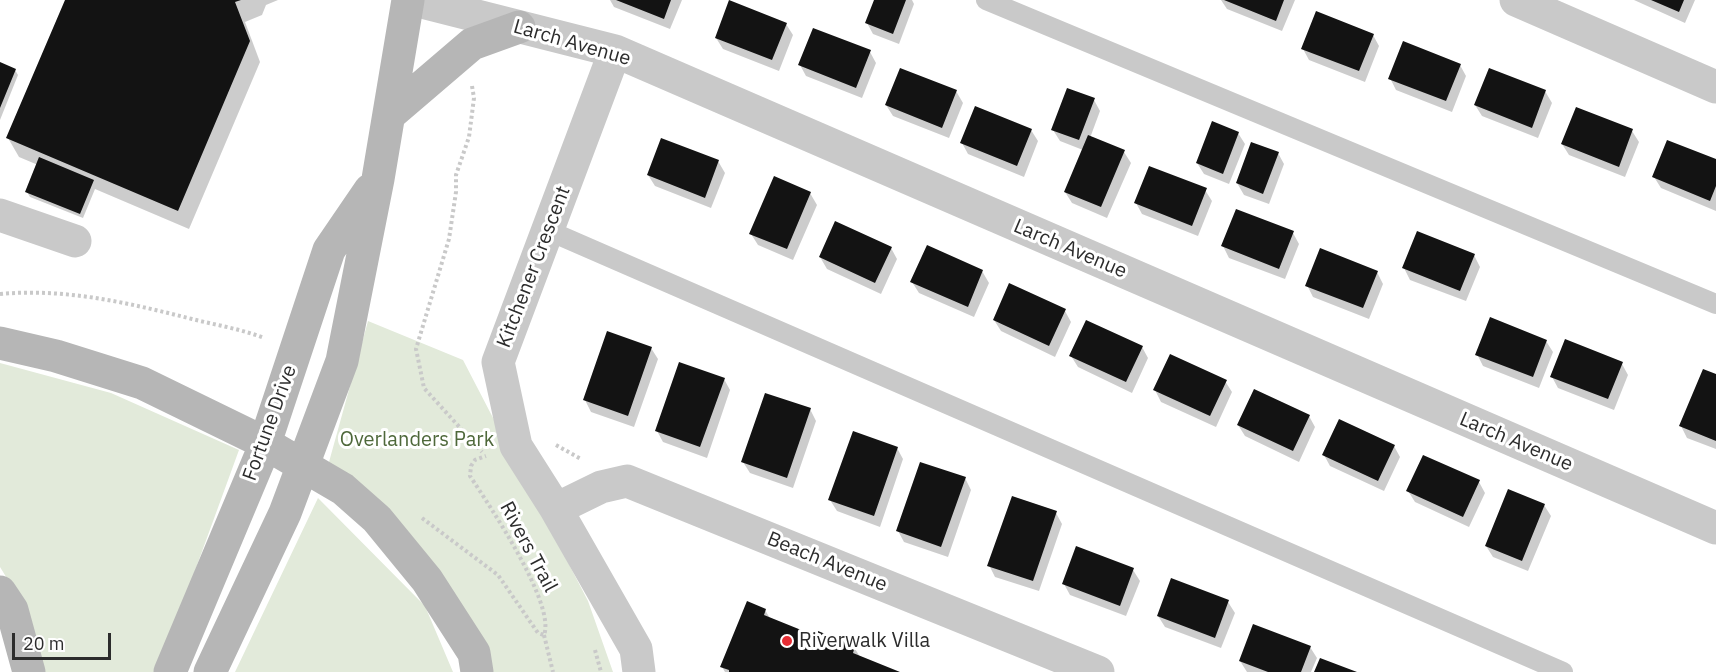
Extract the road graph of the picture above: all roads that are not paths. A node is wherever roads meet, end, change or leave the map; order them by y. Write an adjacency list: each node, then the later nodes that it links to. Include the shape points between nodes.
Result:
1 (408, 0): 8 (main road, Fortune Drive)
2 (414, 0): 5 (street, Larch Avenue)
3 (986, 0): 13 (lane)
4 (1516, 0): 7 (street)
5 (519, 27): 6 (street, Larch Avenue); 8 (main road, via 472,44)
6 (615, 51): 11 (street, Kitchener Crescent); 16 (street, Larch Avenue)
7 (1716, 87)
8 (388, 115): 9 (main road, Fortune Drive)
9 (378, 179): 19 (main road, Fortune Drive, via 329,250 261,454); 20 (main road, Fortune Drive, via 342,361 285,513)
10 (0, 215): 12 (street)
11 (548, 230): 15 (street, Kitchener Crescent, via 498,362 516,446); 24 (lane)
12 (75, 241)
13 (1716, 304)
14 (0, 343): 21 (main road, via 142,383 261,441 343,489 377,519 427,580 474,653)
15 (556, 509): 22 (street, Kitchener Crescent, via 636,649); 23 (street, Beach Avenue, via 602,487 627,481)
16 (1716, 528)
17 (0, 592): 18 (main road, via 12,610)
18 (29, 672)
19 (170, 672)
20 (210, 672)
21 (477, 672)
22 (639, 672)
23 (1098, 672)
24 (1563, 672)

